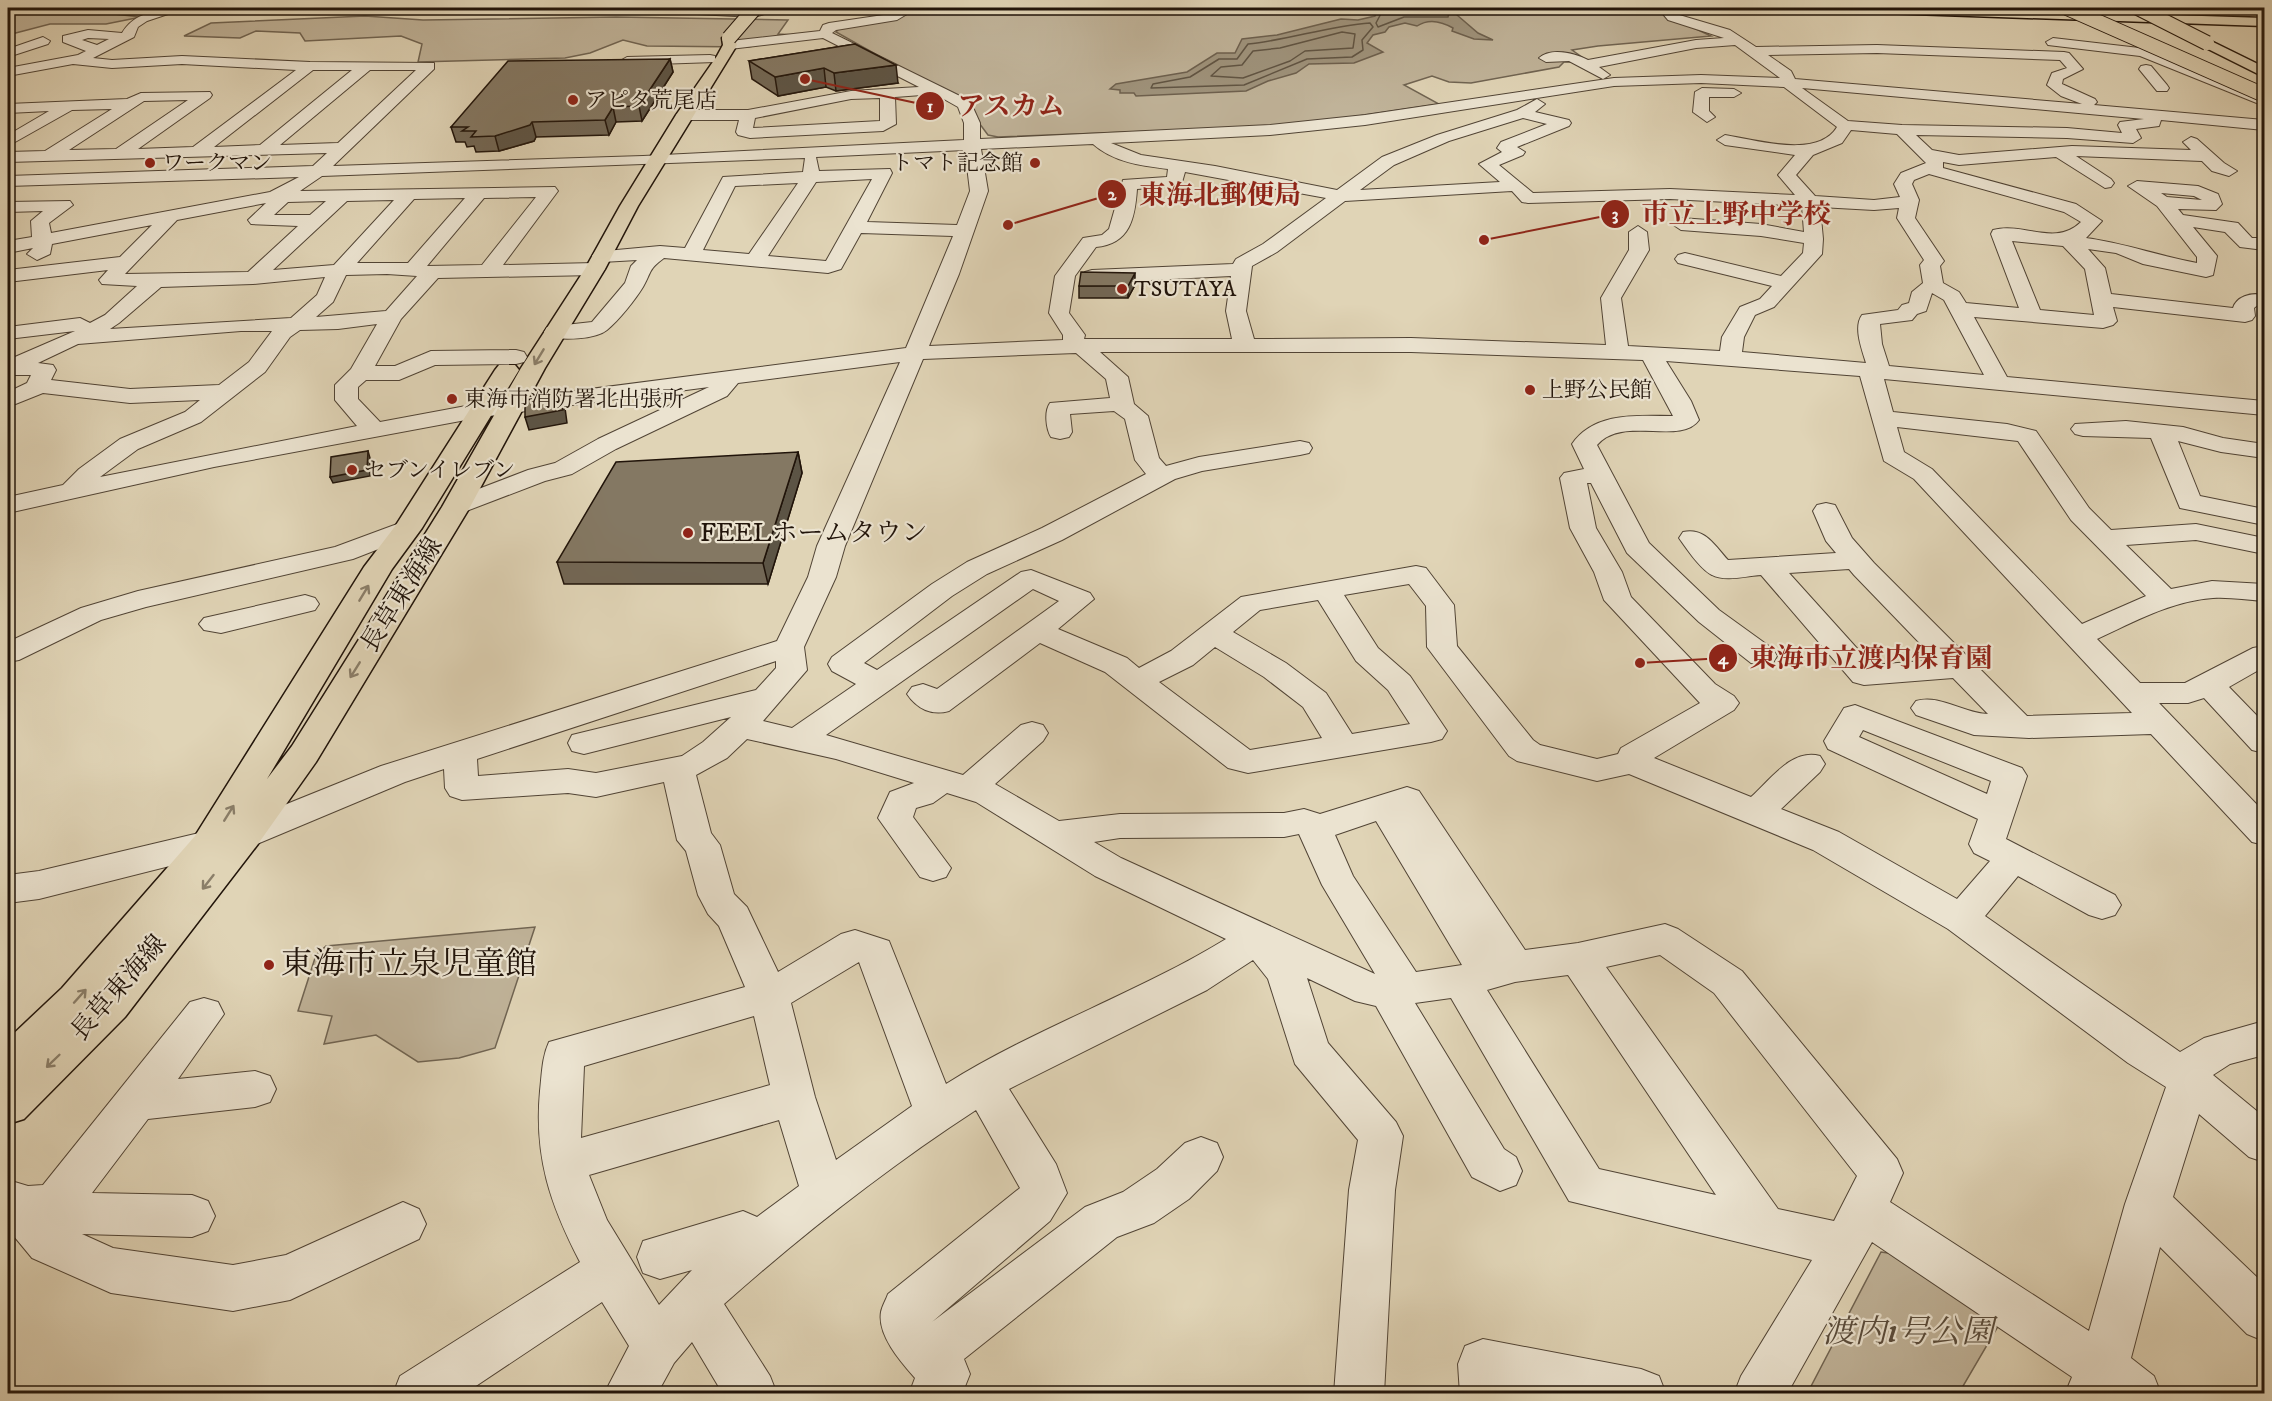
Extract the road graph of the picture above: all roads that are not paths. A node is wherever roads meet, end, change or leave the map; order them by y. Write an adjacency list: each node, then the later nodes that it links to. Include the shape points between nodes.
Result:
1 (180, 8): 16 (street, via 143,18 132,25)
2 (659, 8): 4 (street, via 754,13)
3 (755, 8): 19 (main road, 長草東海線, bridge)
4 (779, 8)
5 (911, 8): 15 (street, via 893,17 834,26)
6 (1664, 8): 18 (street, via 1672,16 1720,31)
7 (1856, 8): 14 (main road)
8 (2054, 8): 22 (main road, bridge)
9 (2069, 8): 59 (main road, bridge)
10 (2089, 8): 59 (main road, bridge)
11 (2107, 8): 48 (main road)
12 (2121, 8): 48 (main road)
13 (2138, 8): 47 (main road, bridge)
14 (2265, 22)
15 (825, 34): 19 (street); 54 (street)
16 (127, 35): 17 (street); 28 (street)
17 (78, 40): 24 (street, via 46,40); 28 (street)
18 (1737, 42): 20 (street); 26 (street)
19 (723, 47): 33 (street); 71 (main road, 長草東海線); 98 (main road, 長草東海線)
20 (1678, 48): 27 (street); 35 (street)
21 (291, 49): 37 (street)
22 (2150, 49): 29 (street, via 2049,39); 46 (street); 59 (main road)
23 (1979, 52): 26 (street, via 1811,48); 29 (street); 44 (street)
24 (8, 53)
25 (408, 54): 39 (street)
26 (1749, 54): 40 (street)
27 (1697, 55)
28 (96, 56): 32 (street); 37 (street); 49 (street)
29 (2064, 56): 31 (street); 68 (street, via 2076,69 2059,75 2054,85 2096,104)
30 (1546, 58): 38 (street, via 1567,56)
31 (2085, 60)
32 (68, 61): 34 (street); 45 (street)
33 (608, 62)
34 (8, 63)
35 (1652, 63): 36 (street); 38 (street, via 1631,57)
36 (1675, 63)
37 (256, 64): 42 (street); 61 (street)
38 (1583, 64): 51 (street); 57 (street, via 1569,63 1585,74)
39 (394, 65): 43 (street); 87 (street, via 429,66)
40 (1773, 65): 41 (street); 52 (street, via 1786,74)
41 (1795, 65)
42 (310, 66): 43 (street); 90 (street)
43 (365, 67): 88 (street)
44 (1990, 69)
45 (8, 72)
46 (2188, 72): 53 (street, via 2141,69); 64 (street)
47 (2265, 73)
48 (2265, 80)
49 (43, 81)
50 (1917, 81): 58 (street, via 1946,84)
51 (1614, 82): 52 (street, via 1717,79); 60 (street)
52 (1792, 86): 55 (street); 58 (street); 76 (street)
53 (2162, 88)
54 (940, 90): 56 (street); 86 (street, via 965,104 972,123)
55 (1702, 92): 62 (street, via 1679,92); 73 (street, via 1701,112)
56 (887, 93): 63 (street); 77 (street, via 886,125)
57 (1497, 93)
58 (1968, 93): 68 (street); 79 (street)
59 (2265, 93)
60 (1533, 94): 70 (street, via 1545,100); 74 (street)
61 (204, 95): 65 (street, via 141,97); 94 (street)
62 (1670, 97)
63 (817, 101): 72 (street); 77 (street)
64 (2265, 102)
65 (127, 104): 66 (street); 97 (street)
66 (70, 105): 67 (street); 85 (street)
67 (8, 108)
68 (2097, 110): 69 (street)
69 (2150, 110): 80 (street); 81 (street, via 2153,123 2126,126)
70 (1522, 113): 89 (street); 108 (street, via 1563,123 1507,145 1504,148 1518,152 1487,164)
71 (684, 115): 72 (street); 98 (main road, 長草東海線)
72 (748, 115): 77 (street, via 744,132)
73 (1707, 117)
74 (1365, 120): 83 (street, via 1270,130); 89 (street)
75 (2265, 125): 80 (street)
76 (1844, 126): 78 (street); 91 (street, via 1836,140)
77 (814, 130): 93 (street)
78 (1902, 130): 79 (street); 99 (street)
79 (1991, 130): 81 (street, via 2133,138)
80 (2247, 132): 82 (street)
81 (2130, 133): 82 (street)
82 (2176, 135): 95 (street)
83 (1096, 139): 86 (street); 100 (street, via 1107,148 1138,160)
84 (1725, 140): 91 (street)
85 (8, 141)
86 (972, 146): 93 (street); 124 (street, via 980,188)
87 (343, 148): 88 (street); 102 (street)
88 (264, 150): 90 (street)
89 (1412, 150): 111 (street, via 1388,161)
90 (196, 152): 94 (street)
91 (1807, 152): 105 (street)
92 (2059, 152): 95 (street); 99 (street); 107 (street)
93 (811, 153): 98 (street); 103 (street)
94 (120, 154): 97 (street)
95 (2206, 156): 101 (street)
96 (8, 157): 97 (street)
97 (48, 157)
98 (650, 161): 102 (street); 139 (main road, 長草東海線)
99 (1933, 163): 114 (street, via 1907,177 1903,184); 128 (street, via 2070,207 2093,221 2077,236)
100 (1177, 166): 111 (street); 145 (street, via 1175,182 1129,184 1128,203 1114,236 1090,242)
101 (2229, 171)
102 (317, 172): 106 (street); 112 (street)
103 (811, 176): 122 (street, via 884,173); 135 (street, via 729,181); 137 (street)
104 (1770, 178): 105 (street)
105 (1788, 178): 116 (street)
106 (8, 181)
107 (2105, 183)
108 (1517, 186): 111 (street); 116 (street, via 1528,198 1540,200 1670,194)
109 (479, 193): 110 (street); 142 (street); 143 (street, via 549,191)
110 (408, 195): 113 (street); 140 (street)
111 (1340, 196): 141 (street, via 1243,263)
112 (279, 197): 113 (street); 118 (street); 120 (street, via 250,222)
113 (341, 197): 120 (street)
114 (1909, 202): 116 (street); 149 (street, via 1906,218 1914,234 1928,245 1934,261 1930,266)
115 (2163, 202): 119 (street)
116 (1811, 203): 127 (street)
117 (8, 207): 129 (street, via 64,205 40,221)
118 (170, 218): 126 (street); 129 (street)
119 (2177, 220): 130 (street); 131 (street, via 2232,227)
120 (315, 221): 146 (street)
121 (1681, 224): 132 (street)
122 (856, 227): 124 (street); 137 (street, via 834,265 828,267)
123 (198, 230): 126 (street)
124 (964, 231): 166 (street)
125 (1638, 232): 165 (street, via 1639,250 1611,298)
126 (153, 235): 138 (street)
127 (1814, 239): 132 (street); 148 (street, via 1809,260)
128 (2062, 240): 130 (street, via 2120,248 2150,260 2206,271 2207,256); 152 (street, via 2095,268); 155 (street, via 2000,234)
129 (42, 241): 133 (street); 144 (street, via 44,250)
130 (2195, 243): 131 (street)
131 (2256, 244)
132 (1716, 246): 136 (street); 148 (street)
133 (8, 247)
134 (660, 252): 135 (street); 139 (street); 159 (street, via 641,266 634,285 599,326)
135 (691, 255): 137 (street)
136 (1684, 259)
137 (755, 260)
138 (127, 262): 144 (street); 147 (street, via 109,280)
139 (590, 265): 143 (street); 159 (main road, 長草東海線); 168 (main road, 長草東海線, via 535,324)
140 (340, 270): 142 (street); 146 (street); 156 (street, via 326,298)
141 (1240, 270): 145 (street, via 1198,270 1134,278); 162 (street, via 1236,310)
142 (423, 271): 143 (street); 154 (street)
143 (488, 271)
144 (10, 275)
145 (1065, 276): 163 (street, via 1059,313)
146 (250, 278): 147 (street); 151 (street)
147 (155, 281): 157 (street)
148 (1786, 283): 169 (street, via 1767,303 1747,311 1733,337)
149 (1934, 286): 153 (street, via 1952,296); 171 (street, via 1925,289 1919,296 1919,307 1909,309 1905,316 1869,319)
150 (2261, 295): 152 (street, via 2243,306 2245,316)
151 (227, 297)
152 (2102, 299): 155 (street, via 2106,321)
153 (1959, 309): 155 (street); 175 (street)
154 (392, 316): 156 (street, via 338,323); 172 (street)
155 (2032, 316)
156 (297, 323): 158 (street); 177 (street, via 282,332 257,367)
157 (105, 324): 160 (street, via 61,324); 161 (street)
158 (194, 329): 161 (street); 164 (street)
159 (555, 332): 182 (main road, 長草東海線, one-way to 182)
160 (8, 333)
161 (74, 338): 170 (street)
162 (1244, 344): 163 (street); 165 (street)
163 (1081, 346): 166 (street); 180 (street, via 1117,377)
164 (177, 352)
165 (1618, 352): 167 (street)
166 (916, 353): 173 (street); 211 (street)
167 (1650, 354): 169 (street); 190 (street, via 1687,420 1622,425 1588,436 1584,444)
168 (516, 357): 172 (street, via 430,358 399,373); 182 (main road, 長草東海線)
169 (1730, 358): 171 (street)
170 (8, 362): 176 (street, via 45,370)
171 (1875, 370): 175 (street); 183 (street)
172 (360, 373): 185 (street, via 346,385 347,400)
173 (734, 376): 182 (street); 194 (street, via 719,391 562,469)
174 (127, 377): 178 (street)
175 (1999, 382): 181 (street)
176 (39, 386): 178 (street); 179 (street)
177 (226, 392): 178 (street, via 154,397); 192 (street, via 192,417 129,444)
178 (107, 393)
179 (8, 400)
180 (1122, 404): 186 (street, via 1058,408); 191 (street, via 1136,416 1147,460)
181 (2265, 408)
182 (497, 409): 185 (street); 194 (main road, 長草東海線); 197 (main road, 長草東海線, via 432,486)
183 (1882, 418): 199 (street, via 2007,430 2027,436 2080,514); 210 (street, via 1893,456 1923,474)
184 (2083, 429): 187 (street)
185 (374, 430): 192 (street)
186 (1060, 432)
187 (2159, 432): 189 (street); 196 (street, via 2166,440 2189,502)
188 (1300, 448): 191 (street, via 1199,464)
189 (2265, 451)
190 (1599, 474): 214 (street, via 1636,547 1709,616); 234 (street, via 1573,477 1583,528 1608,572 1618,600 1704,691 1723,703 1633,756)
191 (1162, 477): 217 (street, via 977,568 843,664)
192 (70, 492): 193 (street)
193 (8, 505)
194 (456, 507): 244 (main road, 長草東海線, one-way to 244, via 304,754)
195 (1826, 511): 201 (street, via 1840,541)
196 (2265, 516)
197 (408, 528): 203 (street, via 343,553); 245 (main road, 長草東海線, one-way to 197, via 379,567)
198 (1693, 538): 202 (street, via 1721,569)
199 (2106, 538): 200 (street, via 2196,532); 206 (street)
200 (2265, 546)
201 (1856, 560): 202 (street); 215 (street)
202 (1768, 566): 215 (street, via 1864,675)
203 (228, 581): 207 (street, via 206,633 221,624); 212 (street, via 91,614)
204 (1326, 590): 209 (street, via 1251,603); 231 (street, via 1367,654 1399,683 1431,732); 234 (street, via 1416,574 1440,605 1442,647 1521,748 1597,770)
205 (2265, 593): 206 (street, via 2193,590)
206 (2164, 598): 210 (street)
207 (305, 604)
208 (1038, 631): 216 (street, via 1116,665); 217 (street, via 1080,599 1031,578); 219 (street, via 939,704)
209 (1213, 633): 216 (street, via 1182,658); 231 (street, via 1275,670 1315,700)
210 (2080, 636): 220 (street)
211 (789, 647): 221 (street, via 792,670); 227 (street)
212 (8, 653)
213 (2265, 655): 218 (street)
214 (1762, 656)
215 (1960, 668): 225 (street, via 2010,719)
216 (1137, 681): 231 (street, via 1240,760 1248,762)
217 (876, 682): 229 (street)
218 (2210, 685): 220 (street, via 2187,693); 230 (street)
219 (923, 693)
220 (2134, 693): 224 (street)
221 (766, 698): 226 (street); 227 (street)
222 (1927, 708): 223 (street)
223 (1962, 719): 225 (street, via 1991,725); 233 (street)
224 (2162, 723): 225 (street, via 2029,727); 242 (street)
225 (2020, 724)
226 (740, 727): 229 (street); 236 (street, via 715,750 692,765)
227 (580, 729): 232 (street); 238 (street)
228 (1032, 733): 237 (street)
229 (796, 740): 237 (street)
230 (2265, 742)
231 (1343, 746)
232 (460, 753): 238 (street, via 462,788 568,781); 244 (street, via 393,774)
233 (1952, 753): 240 (street, via 2010,776); 240 (street, via 1855,715 1840,741)
234 (1631, 762): 239 (street)
235 (1808, 764): 239 (street)
236 (678, 768): 238 (street); 255 (street, via 695,840 702,845 724,911 734,917)
237 (957, 783): 243 (street, via 988,794); 246 (street, via 902,800 895,818)
238 (596, 785)
239 (1756, 812): 250 (street, via 1826,841)
240 (1997, 813): 249 (street, via 1987,844)
241 (1316, 828): 243 (street, via 1304,821 1284,825 1120,826); 253 (street, via 1384,806); 254 (street, via 1316,840)
242 (2265, 833)
243 (1051, 834): 251 (street, via 1108,867)
244 (245, 835): 245 (street); 264 (main road, 長草東海線, one-way to 264, via 110,1005)
245 (208, 846): 248 (street); 258 (main road, 長草東海線, one-way to 245, via 77,1000)
246 (933, 868)
247 (2003, 870): 250 (street)
248 (8, 889)
249 (2102, 905)
250 (1961, 919): 259 (street, via 2143,1052)
251 (1257, 939): 254 (street, via 1370,990); 260 (street, via 1193,979); 288 (street, via 1286,973 1310,1053 1381,1136 1372,1190)
252 (1578, 958): 253 (street); 275 (street); 276 (street, via 1665,939 1728,982 1881,1173)
253 (1488, 974): 254 (street); 275 (street, via 1585,1186)
254 (1398, 989): 269 (street, via 1397,1008 1488,1163)
255 (769, 996): 262 (street); 265 (street, via 855,945 876,952); 268 (street, via 564,1054 560,1141)
256 (204, 1014): 263 (street)
257 (2265, 1038): 259 (street, via 2219,1050 2194,1065)
258 (8, 1066)
259 (2188, 1079): 266 (street); 272 (street)
260 (983, 1084): 265 (street); 283 (street, via 1040,1178 1044,1193 1034,1206 905,1311 904,1322)
261 (255, 1089): 263 (street)
262 (794, 1097): 268 (street); 270 (street)
263 (135, 1102): 271 (street)
264 (8, 1105)
265 (936, 1113): 270 (street)
266 (2265, 1143)
267 (1202, 1157): 283 (street, via 1173,1184 1138,1208 1101,1222)
268 (563, 1163): 279 (street, via 579,1213)
269 (1500, 1172)
270 (824, 1194): 277 (street)
271 (24, 1204): 273 (street, via 90,1214); 274 (street, via 48,1242 111,1270 233,1288 290,1277)
272 (2148, 1204): 281 (street); 284 (street)
273 (192, 1216)
274 (403, 1224)
275 (1764, 1227): 276 (street)
276 (1855, 1228): 284 (street); 291 (street)
277 (758, 1244): 278 (street, via 743,1233); 280 (street)
278 (660, 1257)
279 (610, 1270): 282 (street); 285 (street)
280 (694, 1301): 282 (street); 287 (street)
281 (2265, 1317)
282 (657, 1346): 286 (street)
283 (932, 1374)
284 (2110, 1386)
285 (418, 1394)
286 (629, 1394)
287 (752, 1394)
288 (1359, 1394)
289 (1485, 1394): 290 (street, via 1483,1364)
290 (1641, 1394)
291 (1759, 1394)

